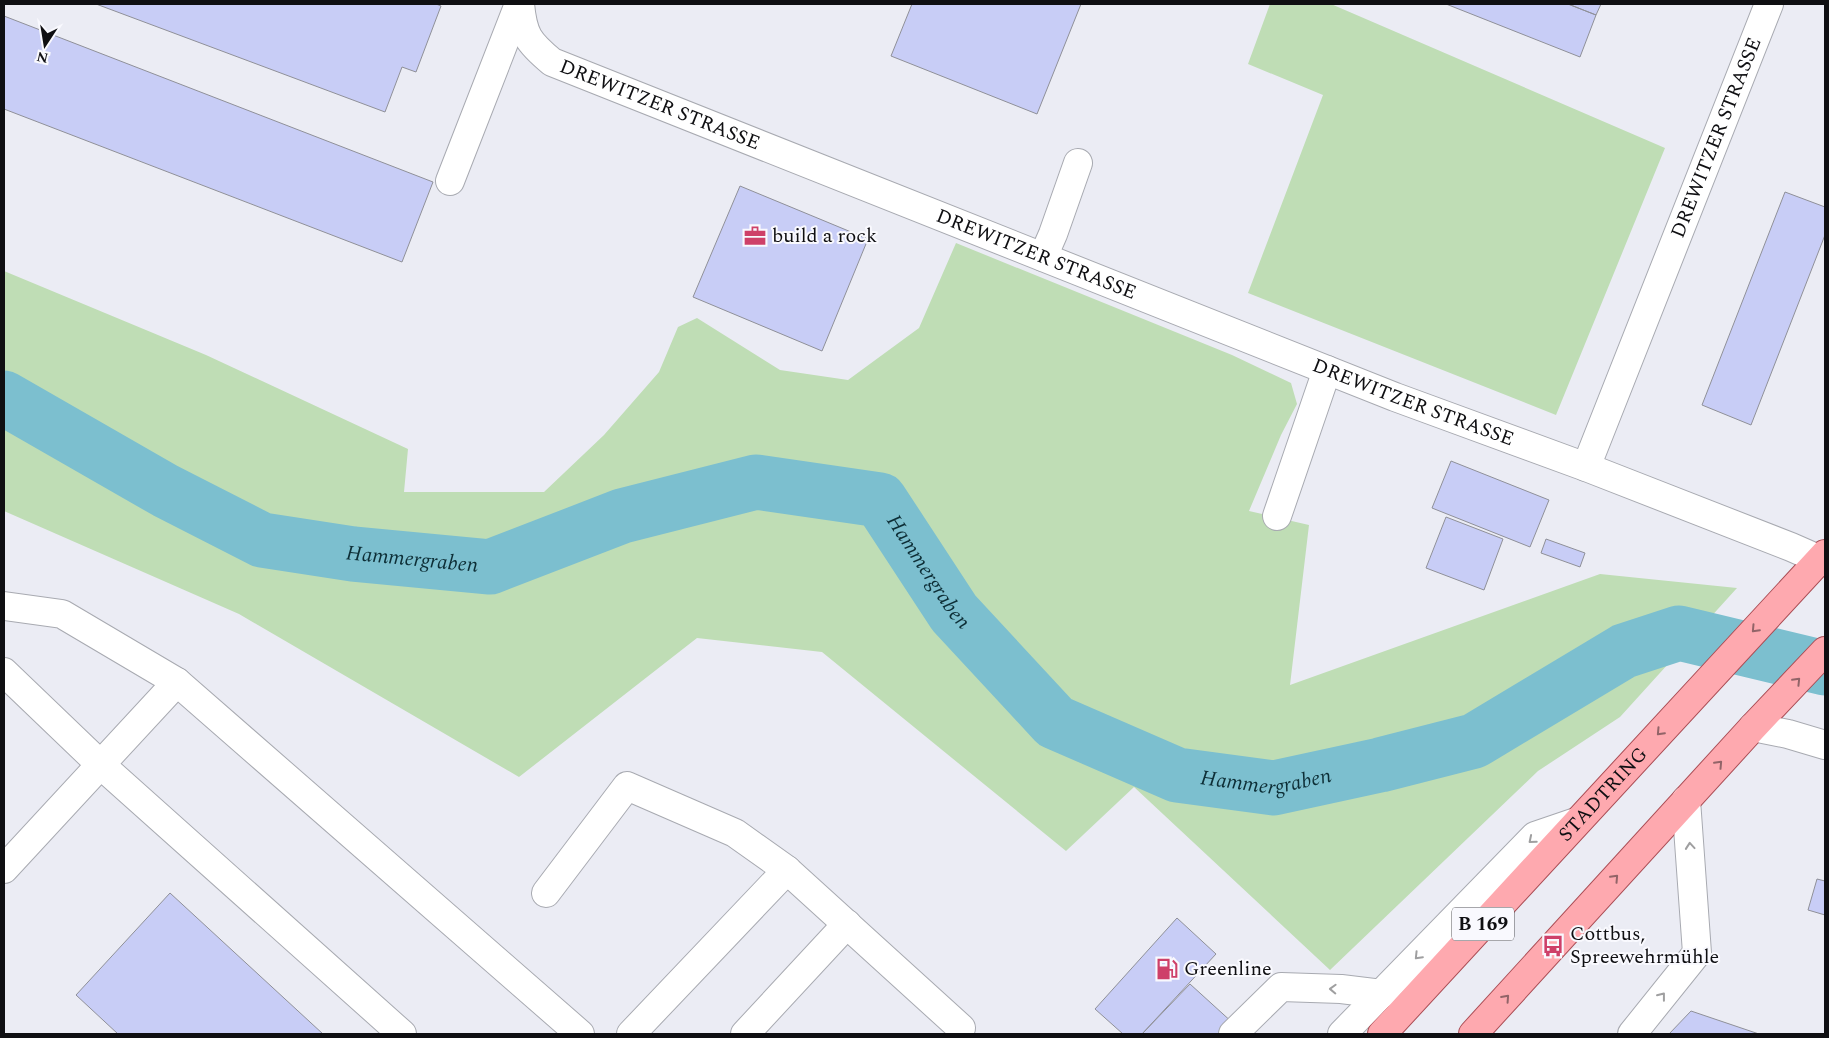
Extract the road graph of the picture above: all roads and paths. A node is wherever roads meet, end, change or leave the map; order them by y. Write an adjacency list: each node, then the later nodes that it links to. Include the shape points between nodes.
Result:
1 (520, 4): 4 (street); 5 (street, DREWITZER STRASSE, via 523,27 536,48 552,62)
2 (1769, 4): 7 (street, DREWITZER STRASSE)
3 (1078, 163): 5 (street)
4 (450, 181)
5 (1043, 257): 6 (street, DREWITZER STRASSE)
6 (1328, 370): 7 (street, DREWITZER STRASSE); 8 (street)
7 (1586, 467): 9 (street, DREWITZER STRASSE)
8 (1277, 516)
9 (1824, 558): 18 (main road, STADTRING / B 169, one-way to 18)
10 (4, 606): 13 (street, via 62,614)
11 (1825, 651): 14 (main road, one-way to 11)
12 (4, 672): 16 (street)
13 (177, 682): 16 (street); 26 (street)
14 (1761, 719): 15 (street, via 1788,734); 17 (main road, one-way to 14)
15 (1825, 744)
16 (101, 765): 19 (street); 25 (street)
17 (1686, 800): 32 (main road, one-way to 17); 33 (street, one-way to 17, via 1697,953)
18 (1576, 822): 23 (street, one-way to 23, via 1535,836); 31 (main road, STADTRING / B 169)
19 (4, 869)
20 (787, 870): 21 (street, via 735,833 627,786); 22 (street); 27 (street)
21 (546, 894)
22 (847, 924): 24 (street); 28 (street)
23 (1382, 994): 29 (street, one-way to 29, via 1281,987); 30 (street)
24 (961, 1028)
25 (402, 1034)
26 (580, 1034)
27 (631, 1034)
28 (744, 1034)
29 (1233, 1034)
30 (1342, 1034)
31 (1382, 1034)
32 (1473, 1034)
33 (1632, 1034)

